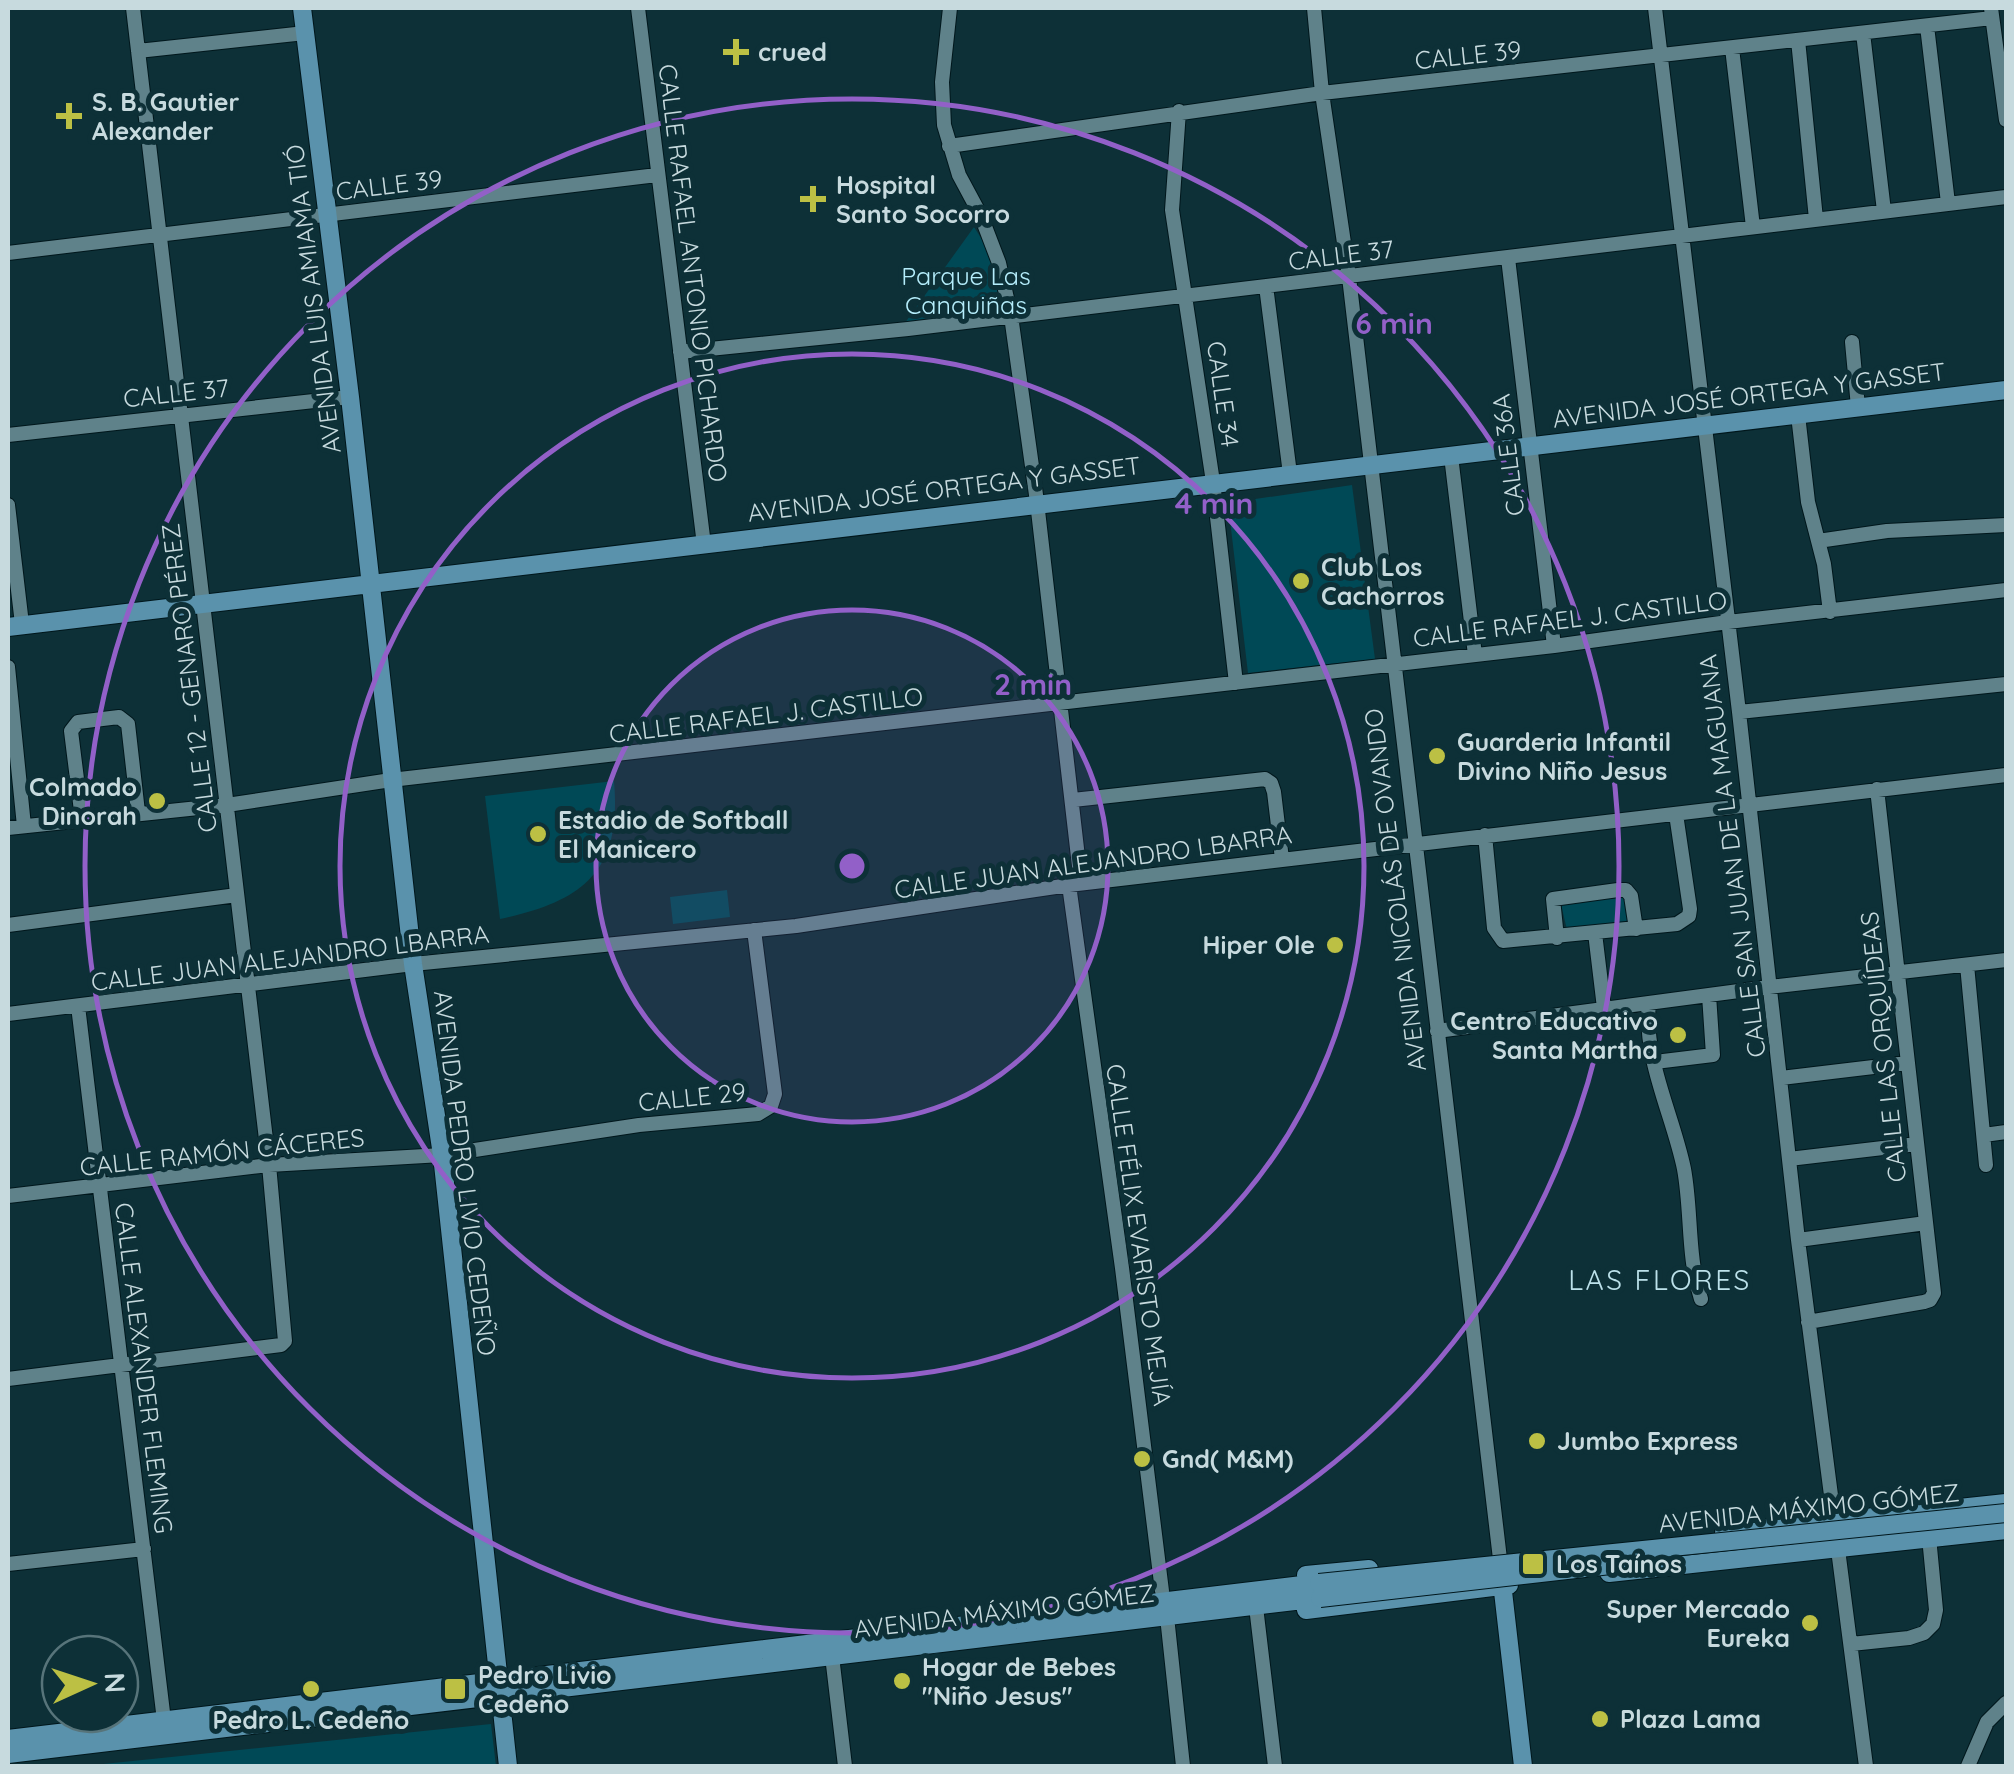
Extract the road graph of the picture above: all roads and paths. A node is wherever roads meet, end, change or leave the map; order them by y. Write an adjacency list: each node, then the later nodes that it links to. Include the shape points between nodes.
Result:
1 (133, 8): 13 (street, CALLE 12 - GENARO PÉREZ)
2 (302, 8): 9 (main road, AVENIDA LUIS AMIAMA TIÓ)
3 (638, 8): 19 (street, CALLE RAFAEL ANTONIO PICHARDO)
4 (950, 8): 18 (street, CALLE FÉLIX EVARISTO MEJÍA, via 942,82)
5 (1314, 8): 15 (street, AVENIDA NICOLÁS DE OVANDO)
6 (1655, 8): 14 (street, CALLE SAN JUAN DE LA MAGUANA)
7 (1992, 13): 8 (street, CALLE 39); 17 (street)
8 (1927, 26): 10 (street, CALLE 39); 21 (street)
9 (306, 33): 13 (street); 23 (main road, AVENIDA LUIS AMIAMA TIÓ)
10 (1863, 33): 11 (street, CALLE 39); 22 (street)
11 (1798, 40): 12 (street, CALLE 39); 24 (street)
12 (1732, 48): 14 (street, CALLE 39); 25 (street)
13 (138, 51): 26 (street, CALLE 12 - GENARO PÉREZ)
14 (1660, 57): 15 (street, CALLE 39); 27 (street, CALLE SAN JUAN DE LA MAGUANA)
15 (1322, 92): 16 (street, CALLE 39); 30 (street, AVENIDA NICOLÁS DE OVANDO)
16 (1178, 112): 18 (street, CALLE 39); 32 (street, CALLE 34, via 1172,210)
17 (2006, 120)
18 (949, 146): 33 (street, CALLE FÉLIX EVARISTO MEJÍA, via 999,263)
19 (657, 175): 23 (street, CALLE 39); 35 (street, CALLE RAFAEL ANTONIO PICHARDO)
20 (2006, 197): 21 (street, CALLE 37)
21 (1948, 203): 22 (street, CALLE 37)
22 (1884, 211): 24 (street, CALLE 37)
23 (328, 215): 26 (street, CALLE 39); 37 (main road, AVENIDA LUIS AMIAMA TIÓ)
24 (1816, 219): 25 (street, CALLE 37)
25 (1753, 227): 27 (street, CALLE 37)
26 (159, 233): 28 (street, CALLE 39); 40 (street, CALLE 12 - GENARO PÉREZ)
27 (1682, 236): 29 (street, CALLE 37); 41 (street, CALLE SAN JUAN DE LA MAGUANA)
28 (8, 253)
29 (1508, 258): 30 (street, CALLE 37); 43 (street, CALLE 36A)
30 (1349, 277): 31 (street, CALLE 37); 45 (street, AVENIDA NICOLÁS DE OVANDO)
31 (1266, 286): 32 (street, CALLE 37); 46 (street)
32 (1186, 295): 33 (street, CALLE 37); 47 (street, CALLE 34)
33 (1011, 316): 35 (street, CALLE 37); 48 (street, CALLE FÉLIX EVARISTO MEJÍA)
34 (1852, 342): 38 (street)
35 (680, 352): 52 (street, CALLE RAFAEL ANTONIO PICHARDO)
36 (2006, 390): 38 (main road, AVENIDA JOSÉ ORTEGA Y GASSET)
37 (350, 397): 40 (street, CALLE 37); 53 (main road, AVENIDA LUIS AMIAMA TIÓ)
38 (1858, 407): 39 (main road, AVENIDA JOSÉ ORTEGA Y GASSET)
39 (1798, 414): 41 (main road, AVENIDA JOSÉ ORTEGA Y GASSET); 51 (street)
40 (181, 416): 42 (street, CALLE 37); 55 (street, CALLE 12 - GENARO PÉREZ)
41 (1704, 426): 43 (main road, AVENIDA JOSÉ ORTEGA Y GASSET); 57 (street, CALLE SAN JUAN DE LA MAGUANA)
42 (8, 435)
43 (1530, 446): 44 (main road, AVENIDA JOSÉ ORTEGA Y GASSET); 59 (street, CALLE 36A)
44 (1451, 456): 45 (main road, AVENIDA JOSÉ ORTEGA Y GASSET); 60 (street)
45 (1370, 466): 46 (main road, AVENIDA JOSÉ ORTEGA Y GASSET); 61 (street, AVENIDA NICOLÁS DE OVANDO)
46 (1290, 474): 47 (main road, AVENIDA JOSÉ ORTEGA Y GASSET)
47 (1213, 482): 48 (main road, AVENIDA JOSÉ ORTEGA Y GASSET); 63 (street, CALLE 34)
48 (1038, 502): 52 (main road, AVENIDA JOSÉ ORTEGA Y GASSET); 65 (street, CALLE FÉLIX EVARISTO MEJÍA)
49 (8, 505): 58 (street)
50 (2006, 525): 51 (street)
51 (1818, 541): 56 (street)
52 (704, 544): 53 (main road, AVENIDA JOSÉ ORTEGA Y GASSET)
53 (371, 586): 55 (main road, AVENIDA JOSÉ ORTEGA Y GASSET); 68 (main road, AVENIDA PEDRO LIVIO CEDEÑO)
54 (2006, 590): 56 (street, CALLE RAFAEL J. CASTILLO)
55 (204, 604): 58 (main road, AVENIDA JOSÉ ORTEGA Y GASSET); 72 (street, CALLE 12 - GENARO PÉREZ)
56 (1830, 612): 57 (street, CALLE RAFAEL J. CASTILLO)
57 (1728, 622): 59 (street, CALLE RAFAEL J. CASTILLO); 66 (street, CALLE SAN JUAN DE LA MAGUANA)
58 (15, 626)
59 (1554, 646): 60 (street, CALLE RAFAEL J. CASTILLO)
60 (1475, 655): 61 (street, CALLE RAFAEL J. CASTILLO)
61 (1394, 663): 63 (street, CALLE RAFAEL J. CASTILLO); 79 (street, AVENIDA NICOLÁS DE OVANDO)
62 (8, 667): 76 (street)
63 (1236, 683): 65 (street, CALLE RAFAEL J. CASTILLO)
64 (2006, 684): 66 (street)
65 (1062, 703): 68 (street, CALLE RAFAEL J. CASTILLO); 70 (street, CALLE FÉLIX EVARISTO MEJÍA)
66 (1739, 712): 71 (street, CALLE SAN JUAN DE LA MAGUANA)
67 (2006, 775): 69 (street, CALLE JUAN ALEJANDRO LBARRA)
68 (391, 780): 72 (street, CALLE RAFAEL J. CASTILLO); 89 (main road, AVENIDA PEDRO LIVIO CEDEÑO)
69 (1877, 789): 71 (street, CALLE JUAN ALEJANDRO LBARRA); 91 (street, CALLE LAS ORQUÍDEAS)
70 (1073, 800): 80 (street, via 1265,779 1274,792); 81 (street, CALLE FÉLIX EVARISTO MEJÍA)
71 (1750, 804): 74 (street, CALLE JUAN ALEJANDRO LBARRA); 93 (street, CALLE SAN JUAN DE LA MAGUANA)
72 (226, 805): 73 (street, CALLE RAFAEL J. CASTILLO); 82 (street, CALLE 12 - GENARO PÉREZ)
73 (138, 812): 75 (street, CALLE RAFAEL J. CASTILLO); 75 (street, via 128,724 119,716 78,722 71,731)
74 (1676, 814): 78 (street, CALLE JUAN ALEJANDRO LBARRA); 84 (street, via 1688,916 1677,924)
75 (82, 819): 76 (street, CALLE RAFAEL J. CASTILLO)
76 (24, 826): 77 (street, CALLE RAFAEL J. CASTILLO)
77 (8, 828)
78 (1486, 835): 79 (street, CALLE JUAN ALEJANDRO LBARRA); 87 (street, via 1497,936)
79 (1414, 844): 80 (street, CALLE JUAN ALEJANDRO LBARRA); 99 (street, AVENIDA NICOLÁS DE OVANDO)
80 (1282, 859): 81 (street, CALLE JUAN ALEJANDRO LBARRA)
81 (1075, 884): 85 (street, CALLE JUAN ALEJANDRO LBARRA); 128 (street, CALLE FÉLIX EVARISTO MEJÍA)
82 (237, 895): 83 (street); 92 (street, CALLE 12 - GENARO PÉREZ)
83 (8, 925)
84 (1636, 928): 86 (street); 87 (street, via 1630,896 1618,890 1553,899)
85 (754, 930): 89 (street, CALLE JUAN ALEJANDRO LBARRA); 106 (street, CALLE 29, via 775,1094 771,1106 758,1114)
86 (1595, 933): 87 (street); 97 (street)
87 (1557, 938)
88 (2006, 960): 90 (street)
89 (414, 964): 92 (street, CALLE JUAN ALEJANDRO LBARRA); 106 (main road, AVENIDA PEDRO LIVIO CEDEÑO)
90 (1967, 965): 91 (street); 104 (street)
91 (1897, 972): 93 (street); 101 (street, CALLE LAS ORQUÍDEAS)
92 (248, 984): 96 (street, CALLE JUAN ALEJANDRO LBARRA); 108 (street, CALLE 12 - GENARO PÉREZ)
93 (1769, 987): 94 (street); 102 (street, CALLE SAN JUAN DE LA MAGUANA)
94 (1709, 996): 95 (street); 100 (street, via 1713,1055)
95 (1649, 1003): 97 (street); 100 (street)
96 (78, 1006): 98 (street, CALLE JUAN ALEJANDRO LBARRA); 110 (street, CALLE ALEXANDER FLEMING)
97 (1604, 1008): 99 (street)
98 (8, 1014)
99 (1436, 1031): 125 (street, AVENIDA NICOLÁS DE OVANDO)
100 (1655, 1062): 114 (street, via 1684,1170)
101 (1907, 1063): 102 (street); 105 (street, CALLE LAS ORQUÍDEAS)
102 (1780, 1078): 107 (street, CALLE SAN JUAN DE LA MAGUANA)
103 (2006, 1132): 104 (street)
104 (1984, 1135): 109 (street)
105 (1917, 1144): 107 (street); 112 (street, CALLE LAS ORQUÍDEAS)
106 (442, 1155): 108 (street, CALLE RAMÓN CÁCERES); 135 (main road, AVENIDA PEDRO LIVIO CEDEÑO)
107 (1789, 1159): 113 (street, CALLE SAN JUAN DE LA MAGUANA)
108 (269, 1164): 110 (street, CALLE RAMÓN CÁCERES); 116 (street, CALLE 12 - GENARO PÉREZ, via 284,1344)
109 (1986, 1165)
110 (99, 1186): 111 (street, CALLE RAMÓN CÁCERES); 116 (street, CALLE ALEXANDER FLEMING)
111 (8, 1196)
112 (1926, 1223): 113 (street); 115 (street, CALLE LAS ORQUÍDEAS, via 1930,1300)
113 (1798, 1240): 115 (street, CALLE SAN JUAN DE LA MAGUANA)
114 (1701, 1299)
115 (1808, 1322): 120 (street, CALLE SAN JUAN DE LA MAGUANA)
116 (122, 1365): 117 (street); 124 (street, CALLE ALEXANDER FLEMING)
117 (8, 1380)
118 (2006, 1503): 120 (main road)
119 (2006, 1512): 129 (main road, AVENIDA MÁXIMO GÓMEZ, bridge)
120 (1835, 1520): 123 (street, CALLE SAN JUAN DE LA MAGUANA); 125 (main road)
121 (2006, 1527): 122 (main road); 129 (main road, AVENIDA MÁXIMO GÓMEZ, bridge)
122 (1929, 1538): 123 (main road); 133 (street, via 1933,1624 1909,1638)
123 (1838, 1546): 127 (main road); 133 (street)
124 (144, 1549): 126 (street); 137 (street, CALLE ALEXANDER FLEMING)
125 (1500, 1559): 127 (main road, AVENIDA NICOLÁS DE OVANDO); 128 (main road)
126 (8, 1564)
127 (1502, 1586): 130 (main road); 144 (main road, AVENIDA NICOLÁS DE OVANDO)
128 (1162, 1591): 131 (main road)
129 (1319, 1591): 131 (main road, AVENIDA MÁXIMO GÓMEZ)
130 (1257, 1616): 132 (main road); 143 (street)
131 (1071, 1620): 132 (main road, via 1142,1630); 134 (main road, AVENIDA MÁXIMO GÓMEZ); 135 (main road, AVENIDA MÁXIMO GÓMEZ)
132 (1168, 1626): 142 (street)
133 (1851, 1644): 145 (street)
134 (832, 1656): 135 (main road, AVENIDA MÁXIMO GÓMEZ); 141 (street)
135 (498, 1687): 137 (main road, AVENIDA MÁXIMO GÓMEZ); 140 (main road, AVENIDA PEDRO LIVIO CEDEÑO)
136 (2006, 1703): 146 (street, via 1988,1722)
137 (165, 1728): 138 (main road, AVENIDA MÁXIMO GÓMEZ); 139 (main road, AVENIDA MÁXIMO GÓMEZ)
138 (8, 1739)
139 (8, 1754)
140 (508, 1766)
141 (845, 1766)
142 (1183, 1766)
143 (1275, 1766)
144 (1523, 1766)
145 (1866, 1766)
146 (1968, 1766)

